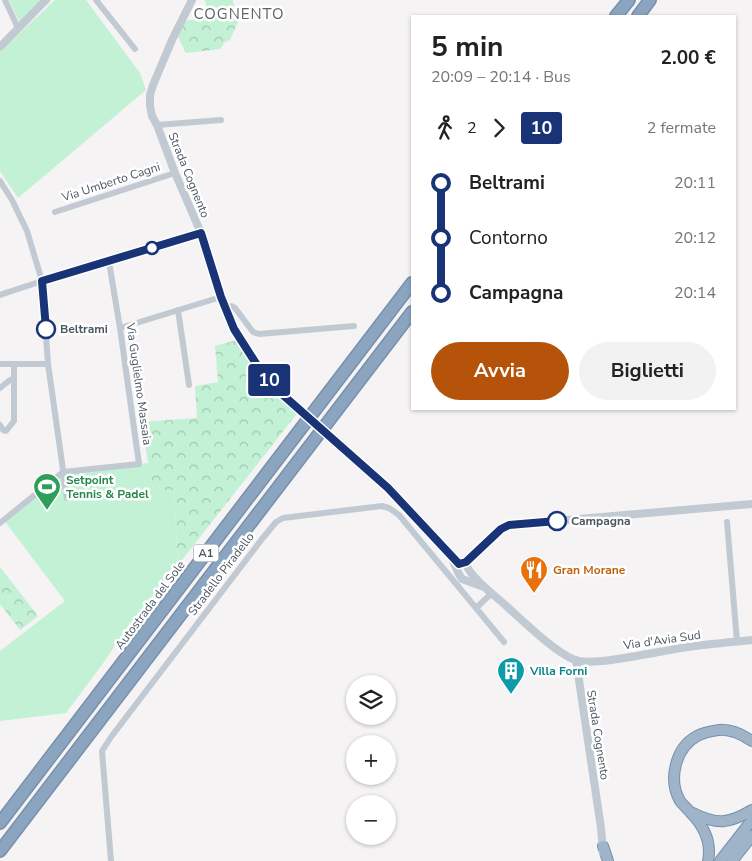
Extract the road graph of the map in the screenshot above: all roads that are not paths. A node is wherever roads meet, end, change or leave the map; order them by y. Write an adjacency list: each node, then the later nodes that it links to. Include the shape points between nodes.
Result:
1 (5, 0): 9 (street)
2 (46, 0): 9 (street)
3 (96, 0): 11 (street)
4 (192, 0): 13 (street, Strada Cognento, via 150,95 152,116)
5 (629, 0): 7 (highway)
6 (650, 0): 8 (highway)
7 (617, 15)
8 (639, 15)
9 (18, 28): 10 (street)
10 (0, 47)
11 (135, 49)
12 (221, 120): 13 (street, Strada Cognento)
13 (157, 125): 14 (street, Strada Cognento)
14 (175, 173): 16 (street, Via Umberto Cagni); 17 (street, Strada Cognento)
15 (0, 181): 19 (street, via 28,231)
16 (55, 212)
17 (201, 233): 18 (street); 22 (street, Strada Cognento)
18 (109, 262): 19 (street); 27 (street, Via Guglielmo Massaia)
19 (42, 281): 21 (street); 30 (street)
20 (411, 284): 52 (highway, Autostrada del Sole / A1)
21 (0, 295)
22 (218, 298): 23 (street, Strada Cognento); 24 (street)
23 (226, 309): 26 (street, via 235,308 253,332 260,334); 40 (street, Strada Cognento, bridge, via 234,329 275,388 388,488)
24 (178, 310): 27 (street); 32 (street)
25 (411, 313): 55 (highway, A1)
26 (354, 326)
27 (120, 328): 35 (street, Via Guglielmo Massaia, via 139,464)
28 (0, 364): 29 (street)
29 (14, 364): 30 (street); 31 (street)
30 (48, 364): 35 (street)
31 (13, 380): 33 (street); 34 (street, via 14,421 6,431)
32 (189, 385)
33 (0, 388)
34 (0, 425)
35 (62, 472): 36 (street); 39 (street)
36 (67, 498)
37 (752, 504): 41 (street, via 509,525 496,532)
38 (727, 522): 45 (street)
39 (0, 523)
40 (453, 558): 41 (street, Strada Cognento); 42 (street, Strada Cognento, via 462,578)
41 (464, 563): 42 (street, Strada Cognento)
42 (489, 591): 43 (street); 47 (street, Strada Cognento, via 560,652)
43 (476, 608): 46 (street); 56 (street, Stradello Piradello, via 390,508 382,506 282,518 276,522 102,751)
44 (752, 640): 45 (street, Via d'Avia Sud)
45 (737, 641): 47 (street, Via d'Avia Sud, via 588,662)
46 (504, 642)
47 (576, 660): 54 (street, Strada Cognento)
48 (752, 741): 50 (highway, via 722,730 708,732 696,736 681,752 674,779 680,801)
49 (752, 810): 50 (highway, via 720,822)
50 (690, 812): 59 (highway, via 706,836)
51 (752, 820): 60 (highway)
52 (0, 823)
53 (751, 838): 61 (highway)
54 (603, 846): 57 (street, Strada Cognento); 58 (highway)
55 (0, 852)
56 (111, 861)
57 (603, 861)
58 (608, 861)
59 (708, 861)
60 (720, 861)
61 (732, 861)

